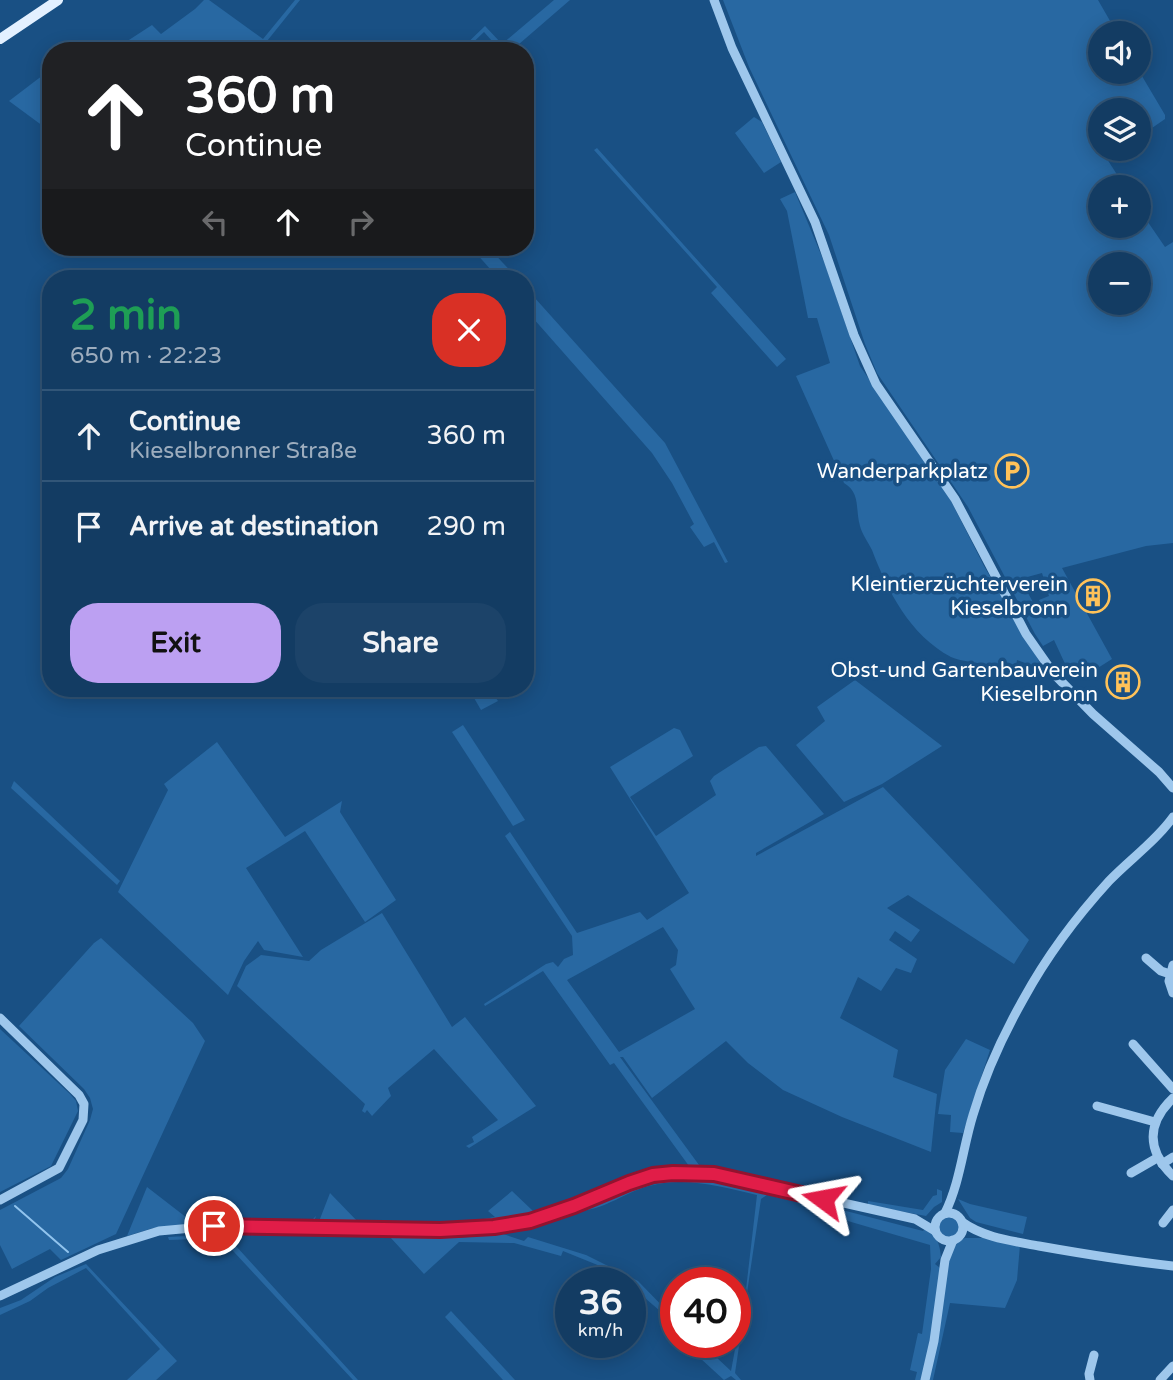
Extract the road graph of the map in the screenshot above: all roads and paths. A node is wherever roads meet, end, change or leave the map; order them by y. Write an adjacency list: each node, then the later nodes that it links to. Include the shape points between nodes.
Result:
1 (58, 0): 3 (main road)
2 (714, 0): 4 (street, via 732,48 812,213 876,384 956,499 1026,634 1054,674)
3 (0, 39)
4 (1173, 788)
5 (1173, 817): 19 (street, via 1094,899 1025,996 981,1090)
6 (1146, 958): 7 (street, via 1161,971)
7 (1171, 969): 8 (street)
8 (1173, 993)
9 (0, 1018): 20 (street, via 79,1095 85,1113 59,1168)
10 (1133, 1044): 11 (street)
11 (1173, 1089)
12 (1173, 1098): 14 (street)
13 (1097, 1105): 14 (street)
14 (1155, 1122): 16 (street, via 1153,1136)
15 (1173, 1157): 16 (street)
16 (1160, 1161): 17 (street); 18 (street)
17 (1131, 1173)
18 (1173, 1176)
19 (954, 1190): 22 (street); 24 (street)
20 (0, 1200)
21 (1173, 1210): 25 (street)
22 (941, 1215): 23 (street); 24 (street); 27 (street)
23 (915, 1219): 27 (street); 31 (street, via 724,1177 692,1172 653,1175 552,1214 494,1227 214,1226 159,1231 98,1250)
24 (960, 1219): 26 (street); 28 (street, via 963,1228)
25 (1163, 1223)
26 (981, 1233): 28 (street); 30 (street)
27 (938, 1234): 28 (street, via 945,1240); 29 (street)
28 (956, 1238): 29 (street)
29 (945, 1261): 34 (street)
30 (1173, 1266)
31 (2, 1296)
32 (1094, 1356): 35 (street)
33 (1173, 1366): 36 (street)
34 (925, 1380)
35 (1090, 1380)
36 (1160, 1380)

